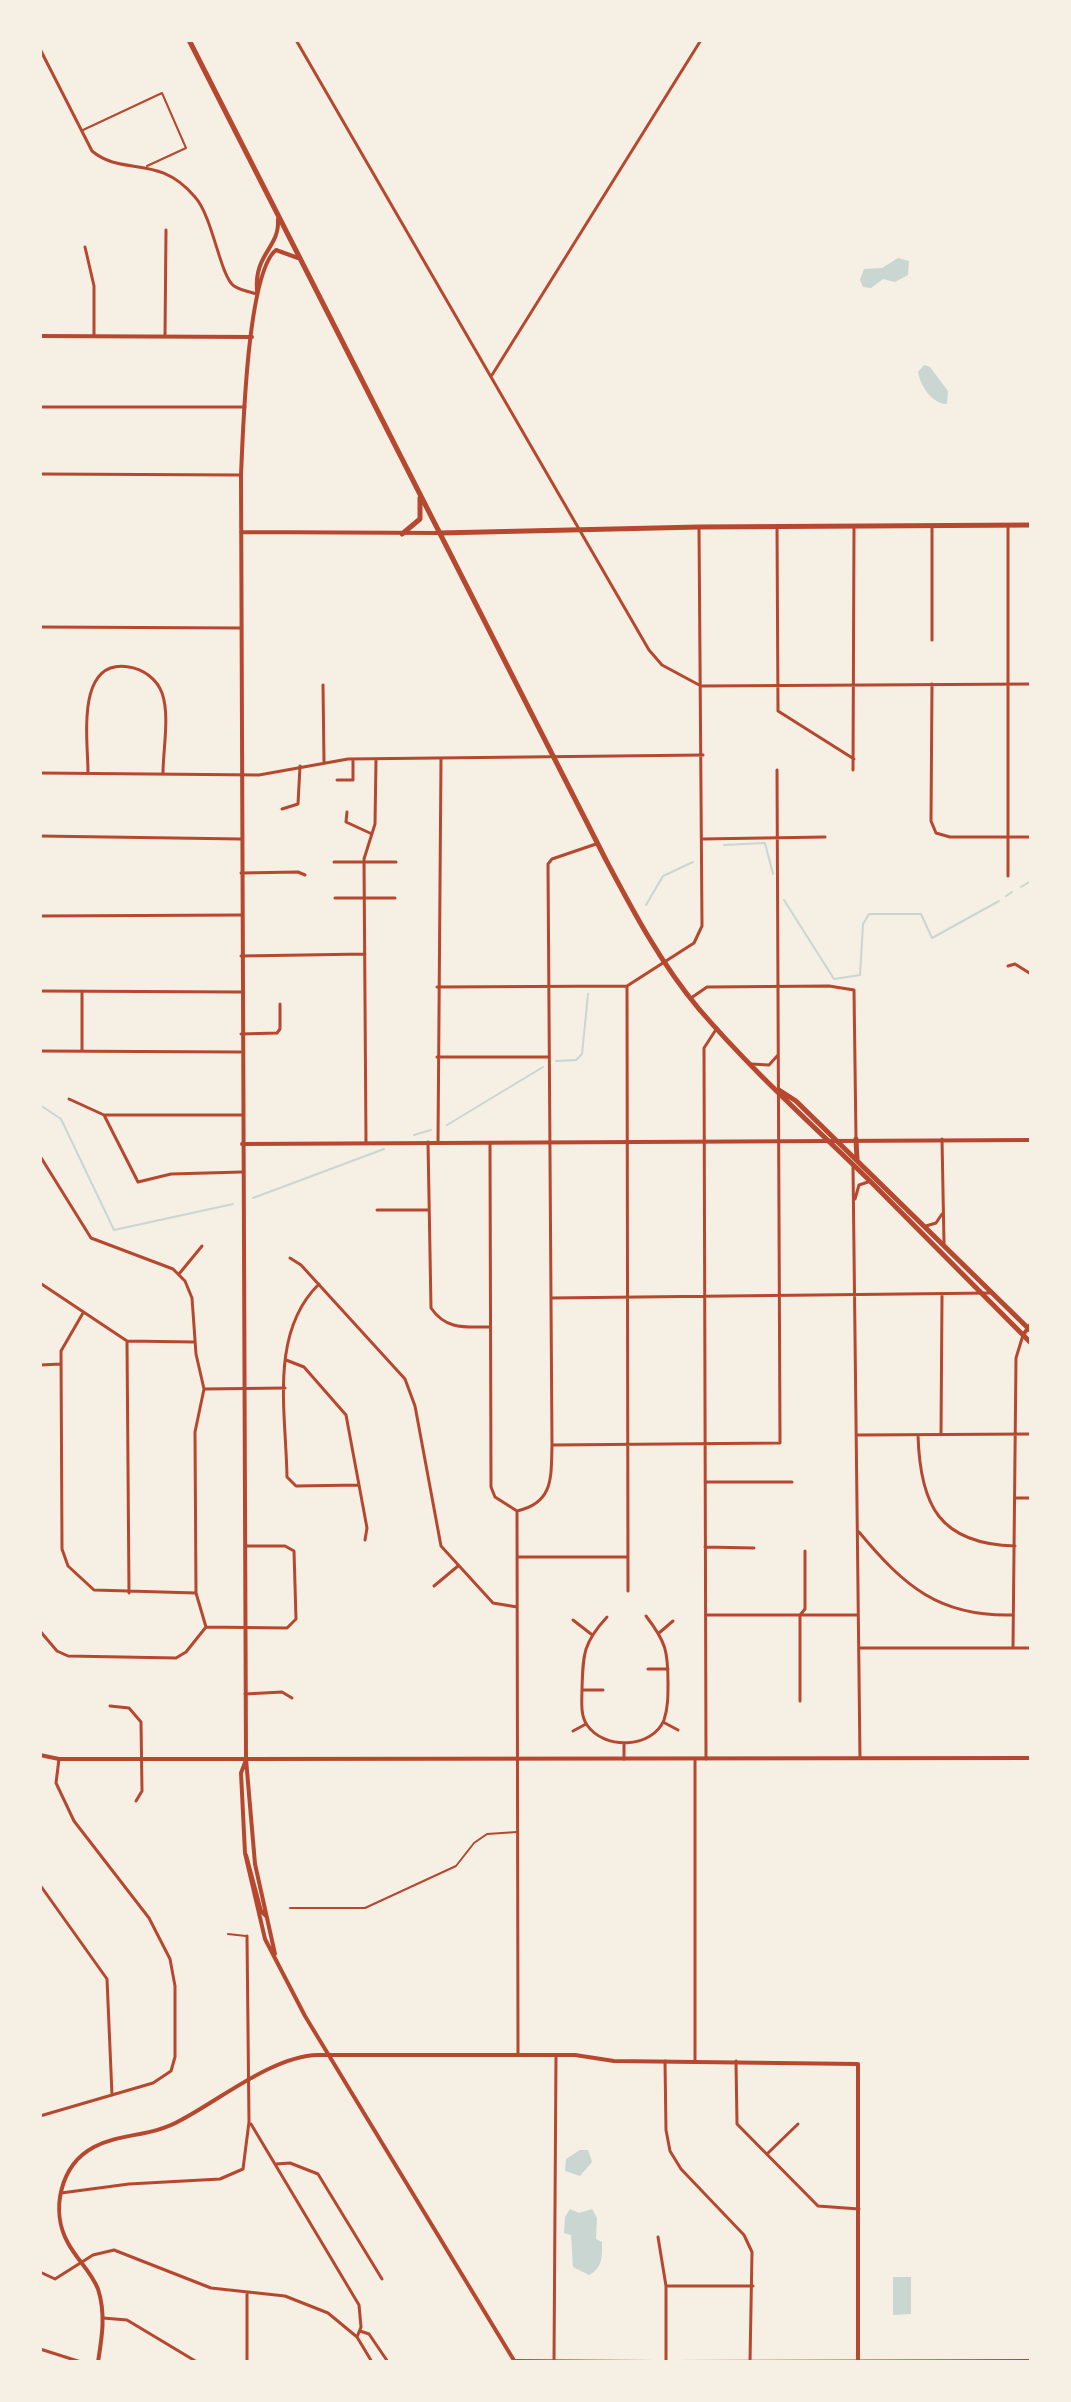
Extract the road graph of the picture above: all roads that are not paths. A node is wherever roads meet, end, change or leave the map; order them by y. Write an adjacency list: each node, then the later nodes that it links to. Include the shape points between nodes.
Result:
1 (189, 40): 7 (highway)
2 (296, 40): 16 (street)
3 (701, 40): 16 (street)
4 (40, 49): 5 (street)
5 (83, 130): 6 (street, via 92,151 107,162); 6 (lane, via 162,93 186,148)
6 (147, 166): 11 (street, via 174,178 195,196 208,216 227,278 235,287)
7 (278, 216): 10 (highway); 11 (main road, via 278,236 258,264)
8 (166, 230): 14 (street)
9 (85, 247): 13 (street, via 94,286)
10 (300, 259): 11 (main road, via 281,250 272,252); 21 (highway)
11 (257, 294): 15 (main road)
12 (40, 336): 13 (main road)
13 (94, 336): 14 (main road)
14 (165, 336): 15 (main road)
15 (252, 337): 18 (main road)
16 (492, 375): 28 (street)
17 (40, 407): 18 (street)
18 (245, 407): 20 (main road)
19 (40, 474): 20 (street)
20 (241, 475): 29 (main road)
21 (419, 493): 30 (highway); 31 (highway, via 420,519)
22 (1031, 525): 26 (highway)
23 (777, 526): 24 (highway); 27 (highway); 40 (street)
24 (854, 526): 25 (highway); 35 (street)
25 (932, 526): 26 (highway); 34 (street)
26 (1008, 526): 37 (street)
27 (699, 527): 28 (highway); 41 (street)
28 (578, 530): 30 (highway); 41 (street, via 662,665)
29 (241, 532): 31 (main road); 33 (main road)
30 (440, 533): 31 (main road); 43 (highway)
31 (402, 534)
32 (40, 627): 33 (street)
33 (241, 628): 55 (main road)
34 (932, 640)
35 (854, 684): 36 (street); 40 (street); 47 (street)
36 (932, 684): 37 (street); 63 (street, via 931,821 936,833)
37 (1008, 684): 38 (street); 63 (street)
38 (1031, 684)
39 (323, 685): 48 (street)
40 (778, 685): 41 (street); 47 (street, via 778,711)
41 (701, 686): 42 (street)
42 (703, 755): 43 (street); 66 (street)
43 (554, 757): 44 (street); 67 (highway)
44 (441, 758): 46 (street); 85 (street)
45 (353, 759): 46 (street); 48 (street); 56 (street, via 353,780)
46 (376, 759): 59 (street)
47 (854, 759): 51 (street)
48 (324, 762): 49 (street)
49 (300, 766): 55 (street); 57 (street, via 298,804)
50 (777, 770): 61 (street)
51 (853, 770)
52 (40, 773): 53 (street)
53 (88, 773): 54 (street); 54 (street, via 92,686 110,669 123,666 148,674 163,694)
54 (163, 773): 55 (street)
55 (241, 775): 65 (main road)
56 (337, 780)
57 (282, 809)
58 (347, 812): 59 (street, via 346,822)
59 (372, 834): 69 (street)
60 (40, 836): 65 (street)
61 (778, 836): 62 (street); 66 (street); 87 (street)
62 (825, 837)
63 (1008, 837): 64 (street); 73 (street)
64 (1031, 837)
65 (241, 839): 71 (main road)
66 (702, 839): 81 (street, via 702,926 694,943)
67 (598, 843): 81 (highway); 86 (street, via 548,864)
68 (334, 862): 69 (street)
69 (364, 862): 70 (street); 75 (street)
70 (396, 862)
71 (241, 873): 72 (street); 77 (main road)
72 (305, 875)
73 (1008, 876)
74 (335, 898): 75 (street)
75 (365, 898): 76 (street); 79 (street)
76 (395, 898)
77 (241, 915): 78 (street); 80 (main road)
78 (40, 916)
79 (365, 954): 80 (street); 114 (street)
80 (241, 956): 90 (main road)
81 (666, 963): 84 (street); 91 (highway)
82 (1008, 966): 83 (street, via 1015,964)
83 (1031, 974)
84 (627, 986): 86 (street); 112 (street)
85 (437, 987): 86 (street); 99 (street)
86 (549, 987): 100 (street)
87 (777, 987): 91 (street, via 707,987); 98 (street); 107 (street, via 854,990)
88 (40, 991): 89 (street)
89 (82, 991): 90 (street); 96 (street)
90 (241, 992): 94 (main road)
91 (691, 998): 93 (highway)
92 (280, 1004): 94 (street, via 277,1033)
93 (717, 1028): 101 (highway); 113 (street, via 704,1048)
94 (241, 1034): 97 (main road)
95 (40, 1051): 96 (street)
96 (82, 1051): 97 (street)
97 (241, 1052): 105 (main road)
98 (778, 1055): 101 (street, via 769,1065); 102 (street)
99 (437, 1057): 100 (street); 116 (street)
100 (549, 1057): 118 (street)
101 (751, 1064): 102 (highway)
102 (779, 1090): 106 (highway); 110 (street); 111 (highway, via 790,1108)
103 (69, 1099): 104 (street)
104 (104, 1115): 105 (street); 123 (street, via 138,1182 171,1174)
105 (242, 1115): 119 (main road)
106 (835, 1139): 107 (main road); 111 (main road); 121 (highway)
107 (856, 1139): 108 (main road); 121 (highway)
108 (942, 1139): 109 (main road); 128 (street)
109 (1031, 1139)
110 (779, 1140): 111 (main road); 113 (main road); 141 (street)
111 (826, 1140): 122 (highway)
112 (626, 1141): 113 (main road); 118 (main road); 140 (street)
113 (704, 1141): 143 (street)
114 (366, 1142): 115 (main road); 119 (main road)
115 (428, 1142): 116 (main road); 127 (street)
116 (438, 1142): 117 (main road)
117 (490, 1142): 118 (main road); 145 (street)
118 (550, 1142): 142 (street)
119 (242, 1144): 123 (main road)
120 (40, 1156): 133 (street, via 91,1238)
121 (860, 1163): 129 (highway)
122 (853, 1165): 124 (highway); 125 (street)
123 (242, 1172): 156 (main road)
124 (870, 1182): 125 (street, via 859,1185); 138 (highway)
125 (855, 1199): 139 (street)
126 (377, 1210): 127 (street)
127 (428, 1210): 145 (street, via 431,1308 451,1326)
128 (942, 1214): 129 (street); 130 (street)
129 (926, 1226): 130 (highway)
130 (944, 1243): 136 (highway)
131 (202, 1246): 133 (street)
132 (290, 1258): 135 (street)
133 (179, 1274): 149 (street, via 192,1298)
134 (40, 1283): 144 (street)
135 (319, 1284): 151 (street, via 294,1316); 180 (street, via 405,1379 415,1406 439,1541)
136 (993, 1293): 138 (street); 146 (highway)
137 (942, 1294): 138 (street); 139 (street); 161 (street)
138 (983, 1294): 147 (highway)
139 (856, 1296): 141 (street); 159 (street)
140 (626, 1297): 142 (street); 143 (street); 162 (street)
141 (779, 1297): 143 (street); 163 (street, via 780,1443)
142 (551, 1298): 164 (street)
143 (704, 1298): 163 (street)
144 (83, 1313): 148 (street); 152 (street, via 65,1342)
145 (489, 1327): 170 (street, via 491,1487 495,1497)
146 (1030, 1327): 147 (main road)
147 (1023, 1335): 150 (highway); 157 (street, via 1016,1358)
148 (127, 1341): 149 (street); 183 (street)
149 (194, 1342): 155 (street)
150 (1031, 1343)
151 (286, 1360): 154 (street); 167 (street, via 304,1367 345,1412)
152 (61, 1364): 153 (street); 183 (street, via 62,1549 68,1566 94,1590)
153 (40, 1365)
154 (285, 1388): 156 (street); 167 (street, via 289,1482)
155 (204, 1389): 156 (street); 184 (street, via 195,1432)
156 (244, 1389): 173 (main road)
157 (1016, 1434): 158 (street); 161 (street); 168 (street)
158 (1031, 1434)
159 (857, 1435): 160 (street); 171 (street)
160 (918, 1435): 161 (street); 174 (street, via 922,1486 938,1518 981,1544)
161 (941, 1435)
162 (628, 1444): 163 (street); 164 (street); 179 (street)
163 (705, 1444): 165 (street)
164 (552, 1445): 170 (street, via 549,1492 530,1508)
165 (705, 1482): 166 (street); 175 (street)
166 (792, 1482)
167 (359, 1485): 172 (street)
168 (1015, 1498): 169 (street); 174 (street)
169 (1031, 1498)
170 (517, 1511): 178 (street)
171 (858, 1531): 188 (street); 189 (street, via 891,1569 929,1598 980,1614)
172 (365, 1540)
173 (245, 1546): 195 (main road); 195 (street, via 285,1546 294,1551 296,1619 287,1628)
174 (1015, 1546): 189 (street)
175 (705, 1547): 176 (street); 186 (street)
176 (754, 1548)
177 (805, 1551): 187 (street, via 805,1609)
178 (517, 1557): 179 (street); 185 (street)
179 (628, 1557): 182 (street)
180 (458, 1566): 181 (street); 185 (street, via 493,1603)
181 (434, 1586)
182 (628, 1591)
183 (129, 1593): 184 (street)
184 (196, 1593): 194 (street)
185 (517, 1607): 223 (street)
186 (705, 1615): 187 (street); 221 (street)
187 (800, 1615): 188 (street); 208 (street)
188 (858, 1615): 199 (street)
189 (1013, 1615): 200 (street)
190 (646, 1616): 197 (street)
191 (607, 1617): 198 (street)
192 (573, 1620): 198 (street)
193 (673, 1621): 197 (street)
194 (206, 1627): 195 (street); 196 (street, via 176,1658 68,1656)
195 (245, 1627): 206 (main road)
196 (40, 1631)
197 (659, 1633): 203 (street, via 667,1647)
198 (591, 1634): 204 (street, via 583,1652)
199 (859, 1648): 200 (street); 216 (street)
200 (1013, 1648): 201 (street)
201 (1031, 1648)
202 (648, 1669): 203 (street)
203 (668, 1669): 210 (street)
204 (582, 1690): 205 (street); 211 (street)
205 (603, 1690)
206 (245, 1694): 207 (street, via 282,1692); 219 (main road)
207 (292, 1698)
208 (800, 1701)
209 (110, 1706): 222 (street, via 129,1708 141,1722)
210 (663, 1722): 212 (street); 214 (street, via 644,1740)
211 (586, 1724): 213 (street); 214 (street, via 610,1741)
212 (678, 1730)
213 (573, 1731)
214 (624, 1743): 224 (street)
215 (40, 1755): 218 (main road)
216 (860, 1758): 217 (main road); 221 (main road)
217 (1031, 1758)
218 (59, 1759): 222 (main road); 241 (street, via 56,1783 74,1821 149,1918 173,1970 174,2065 153,2083)
219 (246, 1759): 222 (main road); 223 (main road); 227 (main road, via 241,1773); 230 (main road, via 253,1848)
220 (695, 1759): 221 (main road); 224 (main road); 238 (street)
221 (706, 1759)
222 (142, 1760): 225 (street, via 142,1791)
223 (518, 1760): 224 (main road); 226 (street)
224 (624, 1760)
225 (136, 1801)
226 (518, 1832): 229 (lane, via 487,1834 456,1866 365,1908); 234 (street)
227 (245, 1853): 230 (main road); 233 (main road, via 265,1939)
228 (40, 1885): 241 (street, via 107,1979)
229 (290, 1908)
230 (266, 1916): 233 (main road)
231 (228, 1934): 232 (lane)
232 (247, 1936): 240 (street)
233 (275, 1954): 236 (main road)
234 (518, 2055): 235 (main road); 236 (main road)
235 (556, 2055): 237 (main road); 260 (street)
236 (329, 2056): 240 (main road, via 295,2057); 270 (main road)
237 (665, 2061): 238 (main road); 254 (street, via 670,2151 744,2235 752,2252)
238 (695, 2061): 239 (main road)
239 (736, 2061): 245 (street, via 737,2124); 248 (main road, via 853,2062 860,2069)
240 (249, 2082): 243 (street); 247 (main road, via 164,2129 94,2147 73,2164)
241 (112, 2095): 242 (street)
242 (40, 2116)
243 (249, 2122): 246 (street); 247 (street, via 243,2169 220,2179)
244 (798, 2124): 245 (street)
245 (768, 2153): 248 (street, via 818,2206)
246 (276, 2164): 252 (street, via 290,2163 318,2174); 257 (street, via 359,2305)
247 (61, 2193): 250 (main road, via 63,2232)
248 (859, 2209): 262 (main road)
249 (658, 2237): 253 (street)
250 (83, 2262): 251 (street, via 55,2279); 255 (street, via 114,2250 211,2288); 256 (main road, via 96,2285)
251 (40, 2272)
252 (382, 2279)
253 (666, 2286): 254 (street); 273 (street)
254 (753, 2286): 261 (street)
255 (247, 2292): 258 (street, via 305,2303 328,2313); 267 (street)
256 (103, 2318): 265 (main road); 266 (street, via 127,2320)
257 (360, 2331): 258 (street); 269 (street, via 369,2334)
258 (357, 2337): 268 (street)
259 (40, 2349): 264 (street)
260 (554, 2361): 270 (main road); 271 (main road)
261 (750, 2361): 262 (main road); 273 (main road)
262 (858, 2361): 274 (main road)
263 (1031, 2361): 274 (main road)
264 (81, 2362)
265 (98, 2362)
266 (197, 2362)
267 (247, 2362)
268 (372, 2362)
269 (388, 2362)
270 (514, 2362)
271 (624, 2362): 272 (main road)
272 (655, 2362)
273 (669, 2362)
274 (1003, 2362)

